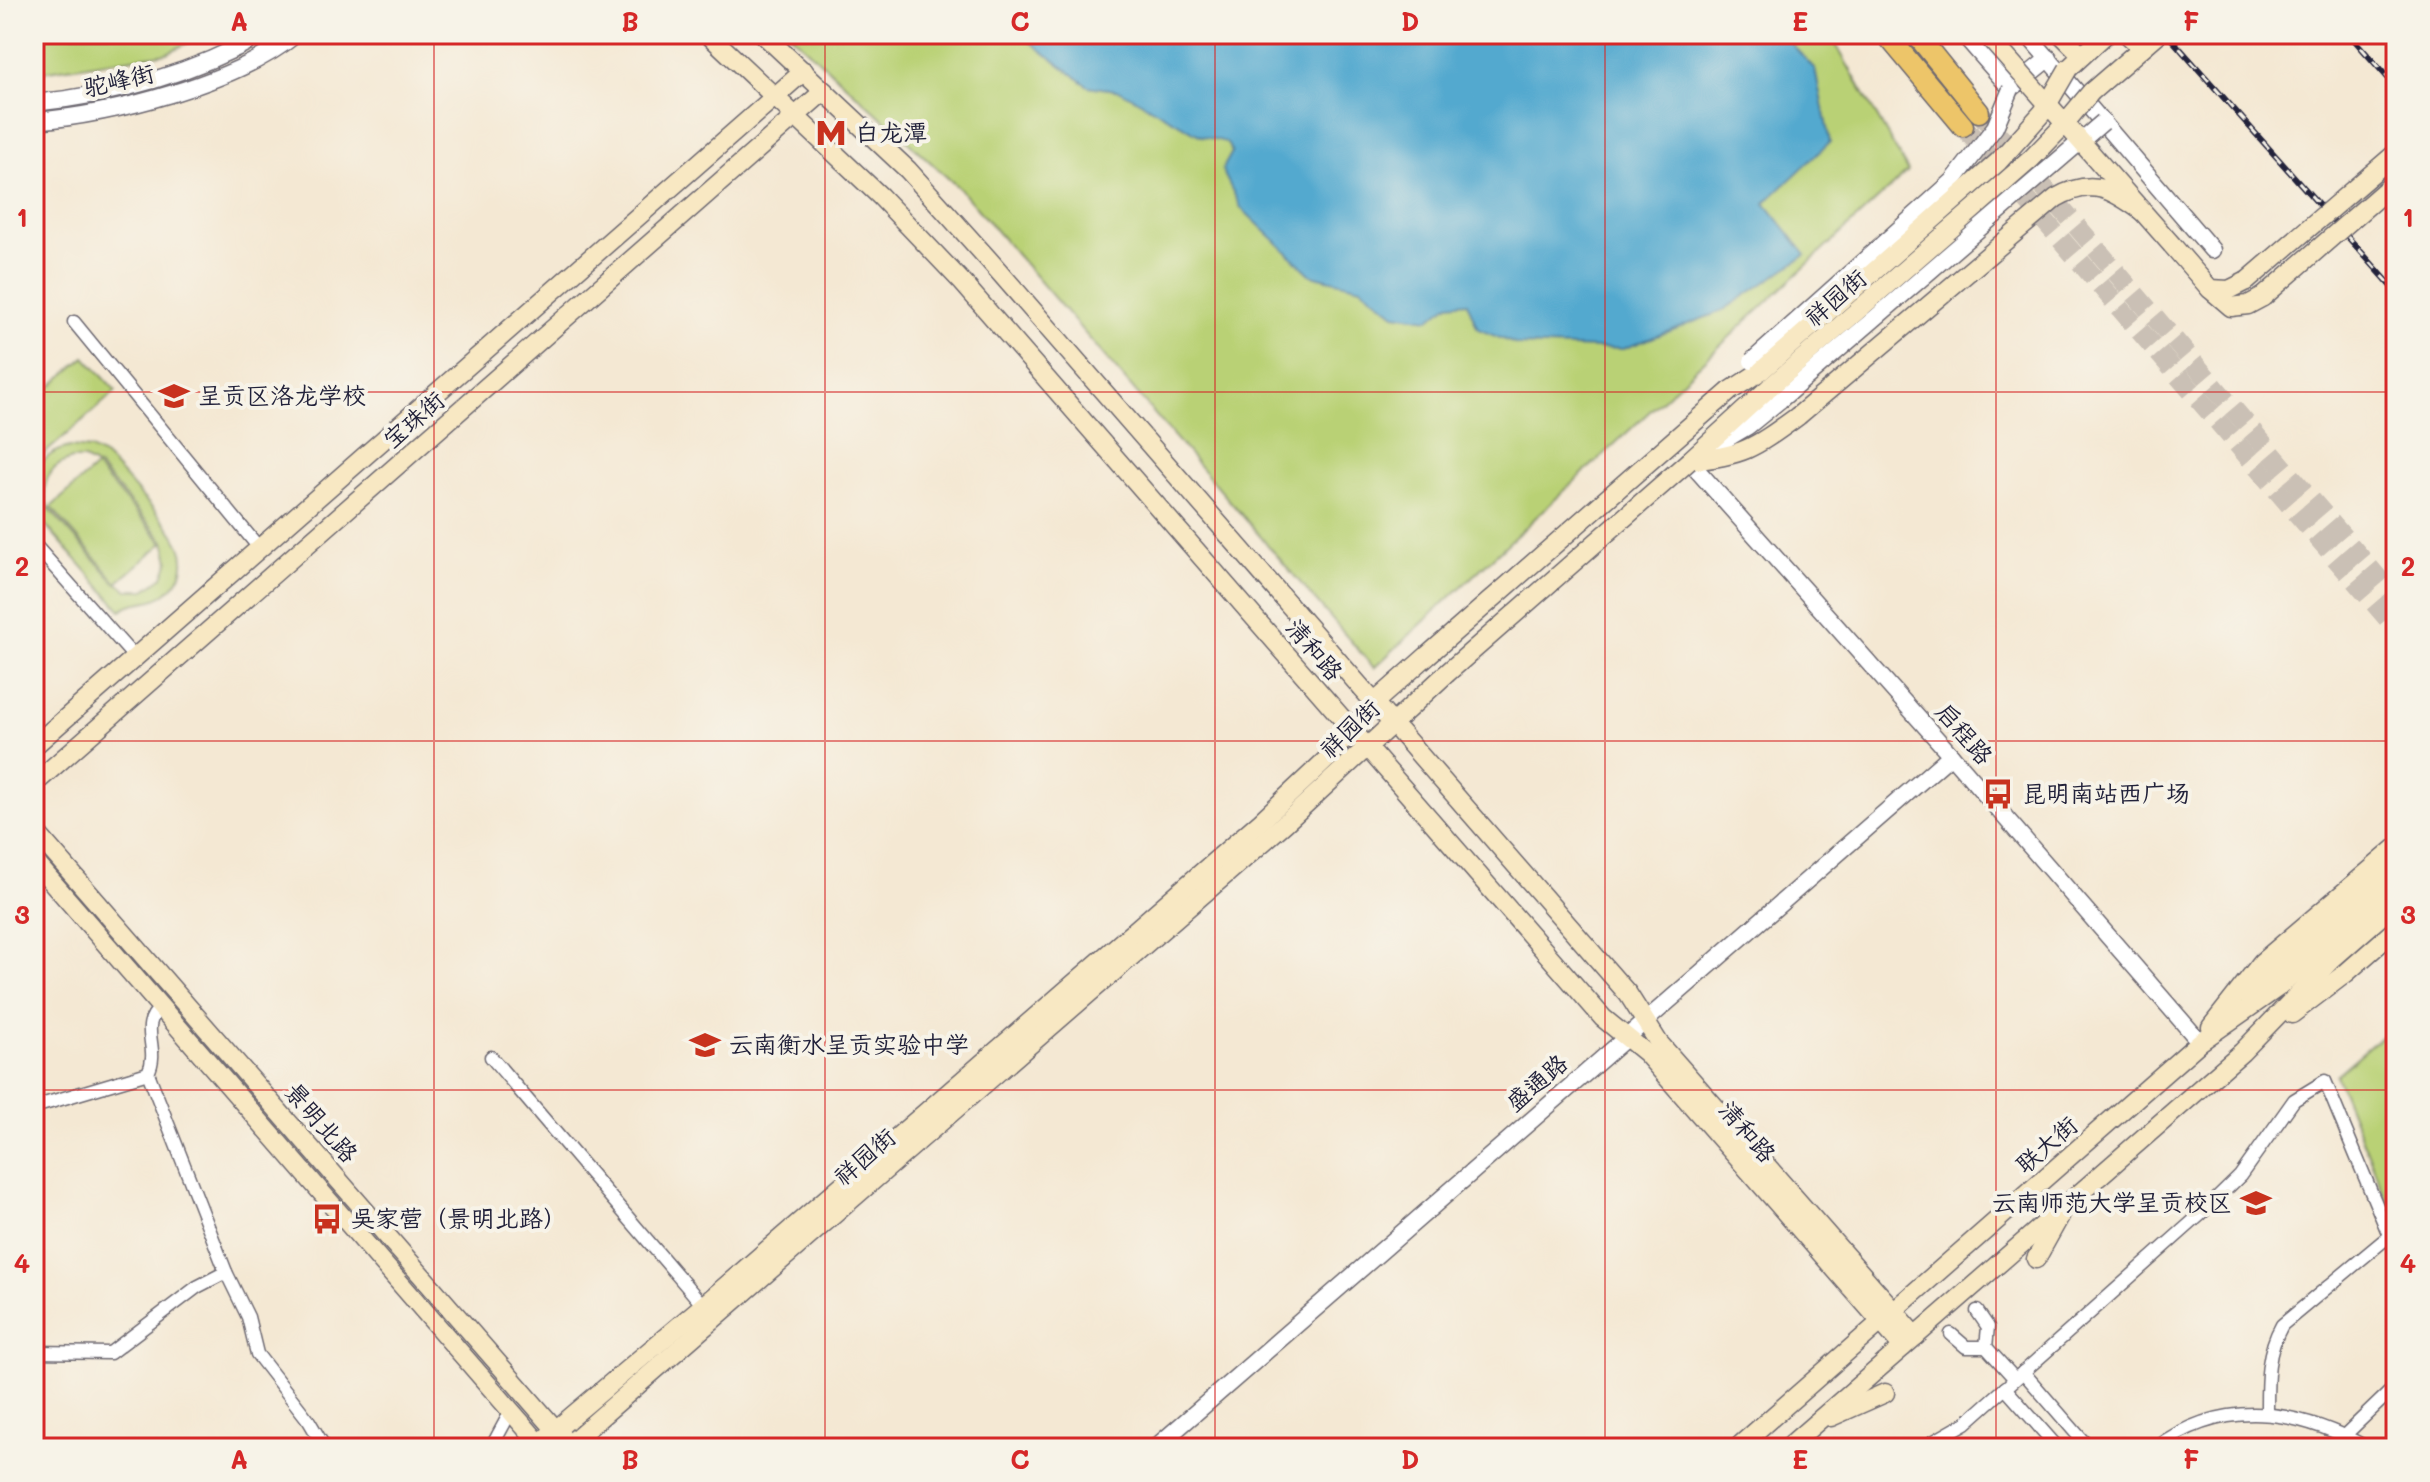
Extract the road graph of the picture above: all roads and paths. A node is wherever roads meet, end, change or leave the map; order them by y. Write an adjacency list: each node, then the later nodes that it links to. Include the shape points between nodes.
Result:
1 (263, 34): 20 (street, 驼峰街, via 225,55 130,88)
2 (296, 34): 23 (street, 驼峰街, via 276,51 164,96 104,112)
3 (708, 34): 19 (main road, 清和路)
4 (763, 34): 16 (main road, 清和路)
5 (1886, 34): 25 (main road)
6 (1916, 34): 21 (main road)
7 (1963, 34): 17 (street)
8 (1986, 34): 28 (main road, bridge)
9 (2027, 34): 15 (street)
10 (2106, 34): 14 (main road, 祥园街)
11 (2127, 34): 13 (main road, via 2137,43)
12 (2064, 37): 14 (main road)
13 (2152, 38): 33 (main road, 祥园街, bridge, via 2091,92 2031,159)
14 (2082, 55): 32 (main road, 祥园街, bridge, via 2043,112 1998,162 1761,371)
15 (2049, 58): 17 (street); 24 (street, bridge)
16 (804, 71): 18 (main road, 清和路); 19 (main road, 宝珠街)
17 (2011, 89): 32 (street, bridge, via 1995,127 1953,181 1752,361)
18 (824, 91): 22 (main road, 宝珠街); 37 (main road, 清和路, via 908,170)
19 (777, 97): 22 (main road, 清和路); 35 (main road, 宝珠街)
20 (34, 103)
21 (1979, 112)
22 (797, 116): 39 (main road, 清和路, via 963,283); 43 (main road, 宝珠街)
23 (34, 121)
24 (2103, 122): 29 (street); 33 (street, bridge, via 1780,400)
25 (1963, 126)
26 (2396, 153): 30 (main road, bridge, via 2247,281 2229,290)
27 (2396, 181): 30 (main road, bridge, via 2263,297 2231,307)
28 (2143, 212): 30 (main road, bridge); 33 (main road, bridge, via 2101,187 2072,188 1759,445 1737,455)
29 (2212, 250)
30 (2210, 289)
31 (74, 322): 35 (street)
32 (1730, 391): 37 (main road, 祥园街, bridge)
33 (1689, 461): 38 (main road, 祥园街, bridge); 42 (street, 启程路)
34 (34, 544): 36 (street)
35 (260, 549): 36 (main road, 宝珠街)
36 (135, 658): 40 (main road, 宝珠街)
37 (1375, 702): 38 (main road, 清和路); 39 (main road, 祥园街)
38 (1392, 722): 41 (main road, 祥园街); 52 (main road, 清和路, via 1628,994)
39 (1352, 730): 41 (main road, 清和路); 65 (main road, 祥园街, via 1261,821)
40 (34, 746)
41 (1367, 747): 53 (main road, 清和路, via 1603,1018); 65 (main road, 祥园街, via 1275,832)
42 (1951, 755): 52 (street, 盛通路); 54 (street, 启程路)
43 (34, 784)
44 (34, 830): 77 (main road, 景明北路)
45 (2396, 848): 54 (main road, via 2262,962)
46 (34, 861): 51 (main road, 景明北路)
47 (2396, 865): 54 (main road)
48 (2396, 886): 54 (main road, 联大街, via 2280,986)
49 (2396, 903): 55 (main road, via 2332,959)
50 (2396, 929): 55 (main road)
51 (161, 1007): 57 (street, via 148,1023 153,1055); 74 (main road, 景明北路)
52 (1645, 1022): 53 (street, 盛通路); 66 (main road, 清和路)
53 (1627, 1038): 66 (main road, 清和路); 83 (street, 盛通路)
54 (2200, 1042): 66 (main road, 联大街)
55 (2242, 1052): 59 (main road)
56 (491, 1057): 65 (street)
57 (148, 1073): 58 (street); 63 (street)
58 (34, 1107)
59 (2067, 1204): 62 (main road); 68 (main road)
60 (2389, 1236): 61 (street); 71 (street, via 2325,1081 2294,1100 2240,1176 2211,1205); 75 (street, via 2282,1325 2267,1370)
61 (2396, 1252)
62 (2036, 1259)
63 (226, 1272): 70 (street, via 197,1287 110,1353); 81 (street, via 248,1317 257,1354)
64 (1977, 1311): 69 (street, via 1988,1327)
65 (709, 1312): 77 (main road, 祥园街); 80 (main road, 祥园街)
66 (1888, 1317): 68 (main road, 清和路); 84 (main road, 联大街)
67 (1951, 1334): 69 (street, via 1966,1347)
68 (1909, 1341): 76 (main road)
69 (1986, 1347): 71 (street)
70 (34, 1352)
71 (2014, 1380): 86 (street, via 1966,1423); 87 (street); 88 (street)
72 (2396, 1386): 78 (street)
73 (1885, 1393): 76 (main road)
74 (511, 1411): 79 (main road, 景明北路); 82 (street)
75 (2267, 1414): 78 (street, via 2296,1417); 89 (street, via 2205,1421)
76 (1814, 1425): 85 (main road)
77 (556, 1430): 79 (main road, 祥园街); 80 (main road, 景明北路)
78 (2345, 1435): 90 (street)
79 (541, 1446)
80 (569, 1447)
81 (325, 1448)
82 (491, 1448)
83 (1155, 1448)
84 (1737, 1448)
85 (1787, 1448)
86 (1922, 1448)
87 (2058, 1448)
88 (2089, 1448)
89 (2155, 1448)
90 (2368, 1448)

